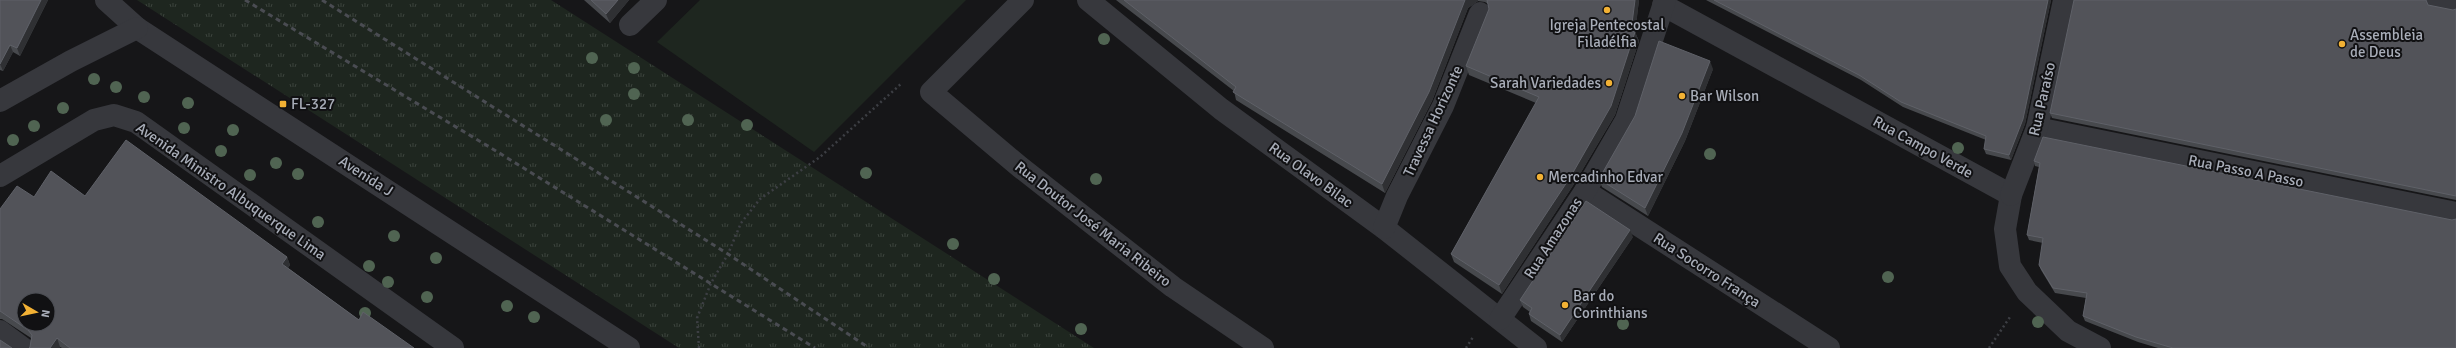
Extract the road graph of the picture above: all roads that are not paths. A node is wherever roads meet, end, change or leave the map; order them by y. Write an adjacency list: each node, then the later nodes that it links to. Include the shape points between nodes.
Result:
1 (106, 0): 11 (street, Avenida J)
2 (656, 0): 10 (street)
3 (1023, 0): 24 (street, Rua Doutor José Maria Ribeiro, via 931,92 1020,167 1173,287)
4 (1088, 0): 18 (street, Rua Olavo Bilac, via 1221,109)
5 (2064, 0): 13 (street, Rua Paraíso)
6 (2437, 0): 8 (street)
7 (1664, 3): 15 (street, Rua Amazonas, via 1626,120); 16 (street, Rua Campo Verde)
8 (2456, 3)
9 (1480, 13): 18 (street, Travessa Horizonte, via 1444,106 1397,196)
10 (630, 25)
11 (137, 28): 12 (street); 23 (street, Avenida J)
12 (0, 100)
13 (2037, 128): 16 (street, Rua Paraíso); 17 (street, Rua Passo A Passo)
14 (0, 176): 22 (street, Avenida Ministro Albuquerque Lima, via 94,120 114,115 136,122)
15 (1584, 191): 19 (street, Rua Amazonas); 26 (street, Rua Socorro França)
16 (2011, 195): 27 (street, via 2005,229 2010,266 2026,292 2068,331)
17 (2456, 213)
18 (1384, 228): 19 (street, Rua Olavo Bilac)
19 (1500, 320): 25 (street, Rua Olavo Bilac)
20 (0, 331): 21 (street)
21 (22, 348)
22 (452, 348)
23 (629, 348)
24 (1263, 348)
25 (1536, 348)
26 (1829, 348)
27 (2100, 348)

